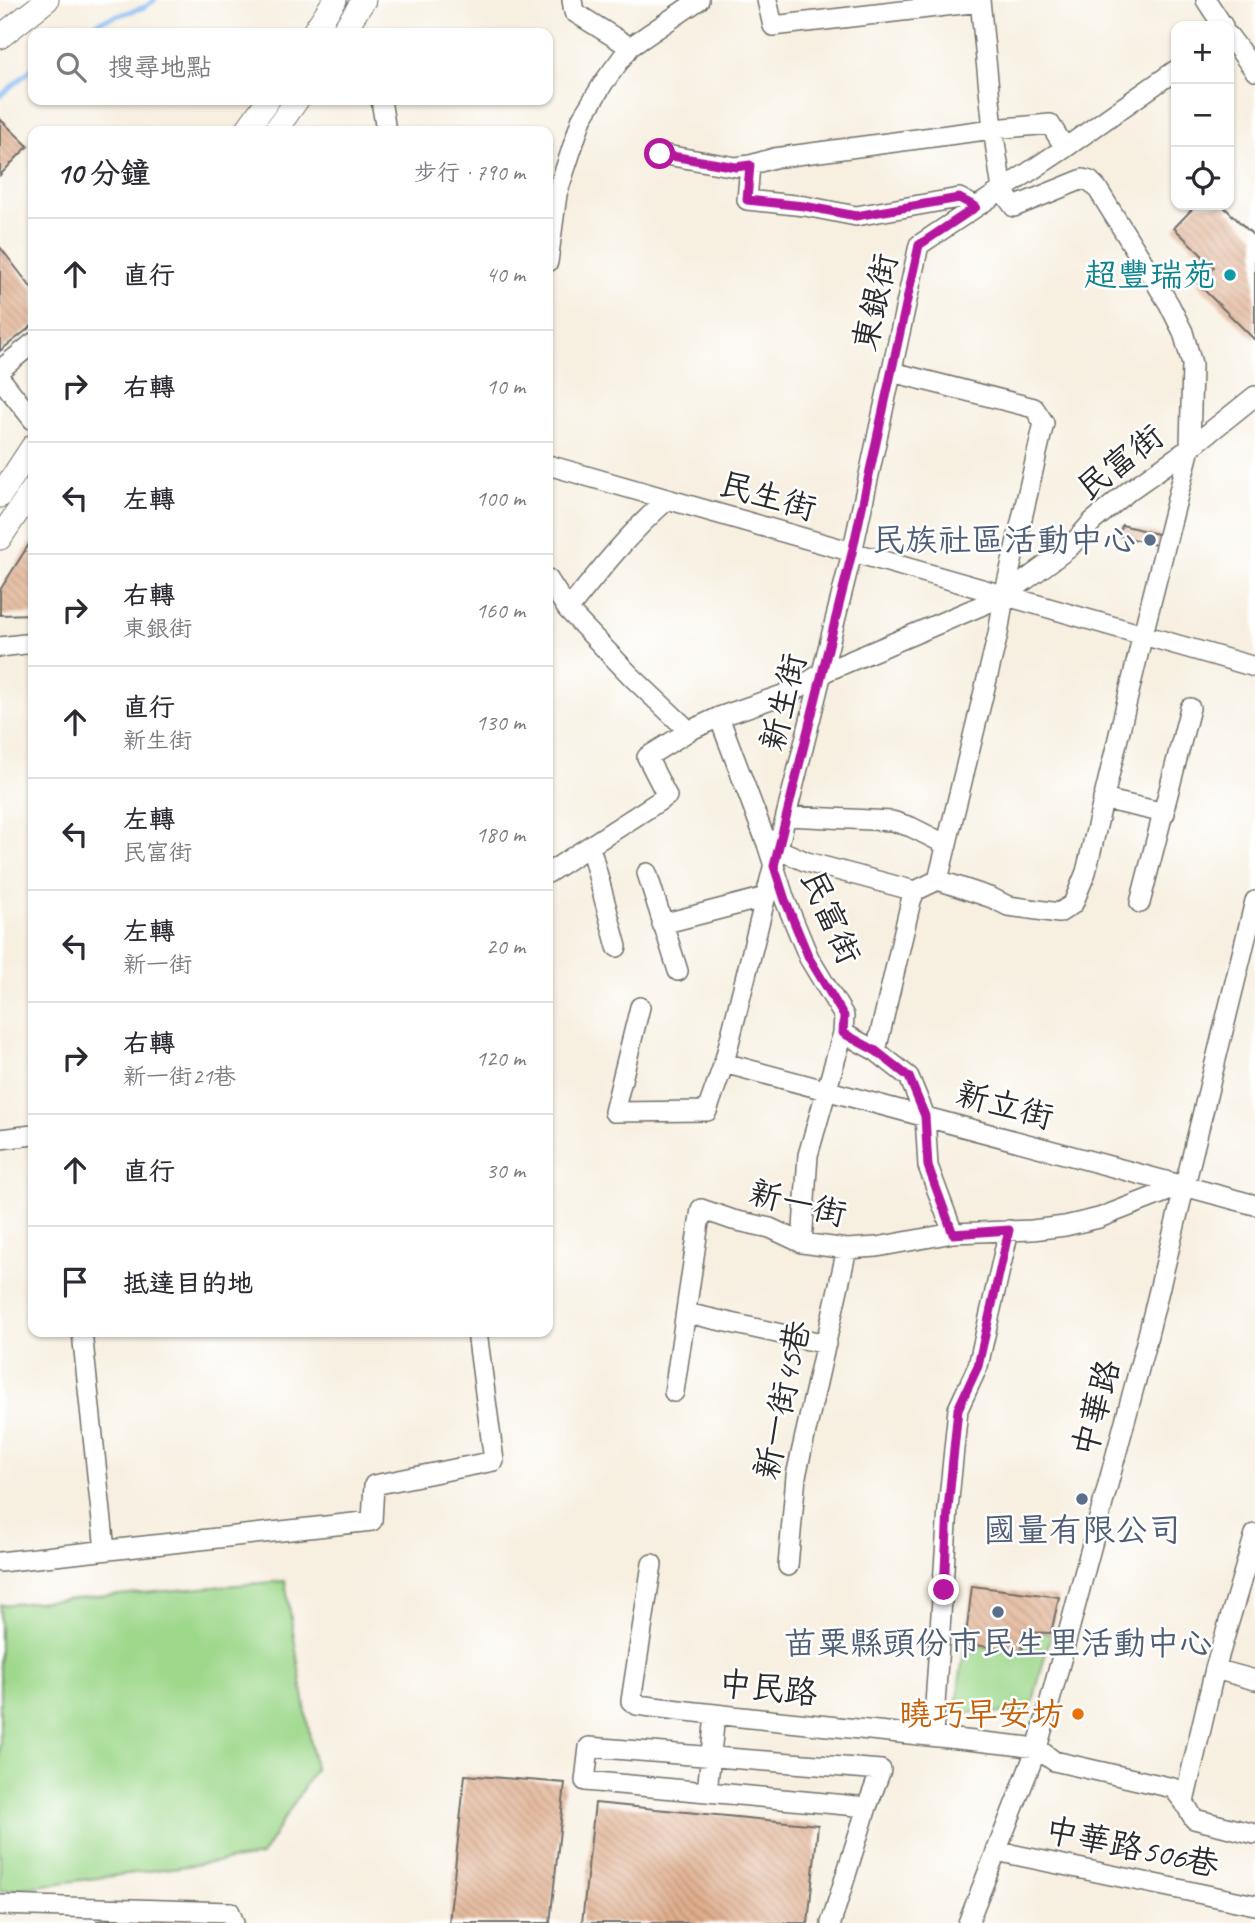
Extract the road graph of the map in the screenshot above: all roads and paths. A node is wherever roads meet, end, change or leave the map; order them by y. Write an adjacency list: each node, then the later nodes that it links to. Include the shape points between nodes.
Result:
1 (47, 0): 10 (main road)
2 (364, 0): 9 (main road)
3 (572, 0): 12 (street, via 573,12)
4 (699, 0): 12 (street)
5 (767, 0): 7 (street, via 773,26)
6 (1206, 0): 8 (street)
7 (980, 1): 21 (street)
8 (1220, 21)
9 (346, 28)
10 (0, 37)
11 (1234, 43): 13 (street)
12 (630, 47): 27 (street, via 582,118 558,194)
13 (1255, 71)
14 (1171, 74): 22 (street, 東銀街)
15 (264, 105): 18 (main road)
16 (293, 105): 19 (main road)
17 (382, 105): 20 (street)
18 (250, 126)
19 (279, 126)
20 (385, 126)
21 (993, 129): 22 (street, via 1051,124); 24 (street); 25 (street)
22 (1065, 148): 25 (street, 東銀街)
23 (660, 154): 24 (street, via 736,167)
24 (750, 165): 26 (street, via 747,200 856,216 959,198)
25 (1002, 190): 26 (street, 東銀街); 34 (street, via 1014,207 1083,179 1097,188 1183,332 1192,364)
26 (976, 207): 30 (street, 東銀街, via 919,245)
27 (553, 228)
28 (28, 347): 29 (street)
29 (0, 370)
30 (892, 372): 41 (street, 東銀街); 43 (street, via 1034,408 1044,423)
31 (0, 378): 33 (street)
32 (1255, 396): 34 (street, 民富街)
33 (28, 414)
34 (1190, 448): 43 (street, 民富街, via 1130,491 1069,548); 45 (street)
35 (28, 454): 37 (main road)
36 (553, 466): 39 (street, 民生街)
37 (0, 496)
38 (28, 496): 40 (main road)
39 (667, 500): 41 (street, 民生街); 44 (street, via 609,557)
40 (0, 538)
41 (852, 553): 43 (street, 民生街); 49 (street, 新生街)
42 (553, 587): 44 (street)
43 (1004, 596): 45 (street, 民生街); 49 (street, 民富街); 56 (street)
44 (568, 610): 52 (street)
45 (1143, 634): 48 (street, 民生街); 53 (street)
46 (28, 644): 47 (street)
47 (0, 647)
48 (1255, 667)
49 (822, 673): 51 (street, 民富街, via 794,691); 55 (street, 新生街)
50 (1191, 708): 54 (street)
51 (719, 718): 52 (street); 58 (street, 民富街)
52 (689, 731): 57 (street, via 647,757 667,796)
53 (1103, 799): 54 (street); 61 (street, via 1073,905 1059,913 1008,906)
54 (1164, 813): 65 (street)
55 (787, 816): 56 (street, via 892,821); 58 (street, 新生街)
56 (947, 845): 61 (street)
57 (590, 846): 59 (street); 67 (street)
58 (773, 853): 62 (street); 63 (street); 70 (street, 民富街, via 785,900 809,958 844,1016)
59 (553, 870)
60 (647, 873): 66 (street)
61 (938, 880): 62 (street)
62 (915, 891): 71 (street)
63 (766, 897): 66 (street); 72 (street)
64 (1255, 901): 77 (street, 中華路)
65 (1140, 903)
66 (662, 924): 68 (street)
67 (617, 947)
68 (678, 971)
69 (640, 1007): 72 (street, via 614,1112 707,1111)
70 (843, 1033): 71 (street); 73 (street)
71 (876, 1051): 74 (street, via 909,1077)
72 (723, 1063): 73 (street, 新立街)
73 (827, 1090): 74 (street, 新立街); 81 (street, via 808,1155)
74 (925, 1116): 77 (street, 新立街); 80 (street, via 928,1166)
75 (28, 1136): 76 (street)
76 (0, 1139)
77 (1184, 1185): 78 (street, 新立街); 79 (street, 新一街, via 1099,1218); 97 (street, 中華路)
78 (1255, 1205)
79 (1009, 1230): 80 (street, 新一街); 96 (street, via 978,1366 958,1409)
80 (953, 1234): 82 (street, 新一街)
81 (802, 1243): 82 (street, 新一街); 83 (street, 新一街, via 770,1227 701,1209)
82 (847, 1249): 86 (street, 新一街45巷)
83 (685, 1313): 86 (street); 87 (street, 新一街)
84 (83, 1337): 89 (street)
85 (478, 1337): 89 (street, via 494,1461 374,1485 372,1521)
86 (826, 1344): 92 (street, 新一街45巷, via 796,1476)
87 (674, 1392)
88 (1255, 1534): 93 (street)
89 (105, 1550): 90 (street)
90 (0, 1562)
91 (652, 1564): 95 (street, 中民路, via 631,1701)
92 (788, 1566)
93 (1215, 1670): 94 (street); 100 (street)
94 (1255, 1680)
95 (715, 1715): 96 (street, 中民路); 98 (street)
96 (933, 1735): 97 (street, 中民路)
97 (1037, 1748): 100 (street, via 1054,1761 1173,1788); 103 (street, 中華路)
98 (710, 1756): 99 (street); 99 (street, via 589,1747 585,1782); 101 (street, via 881,1770)
99 (707, 1792): 101 (street)
100 (1184, 1801): 102 (street, via 1194,1819)
101 (867, 1807): 107 (street)
102 (1255, 1834)
103 (996, 1851): 105 (street, 中華路506巷); 108 (street, 中華路)
104 (0, 1905): 106 (street, via 230,1912)
105 (1255, 1905)
106 (234, 1923)
107 (831, 1923)
108 (968, 1923)

